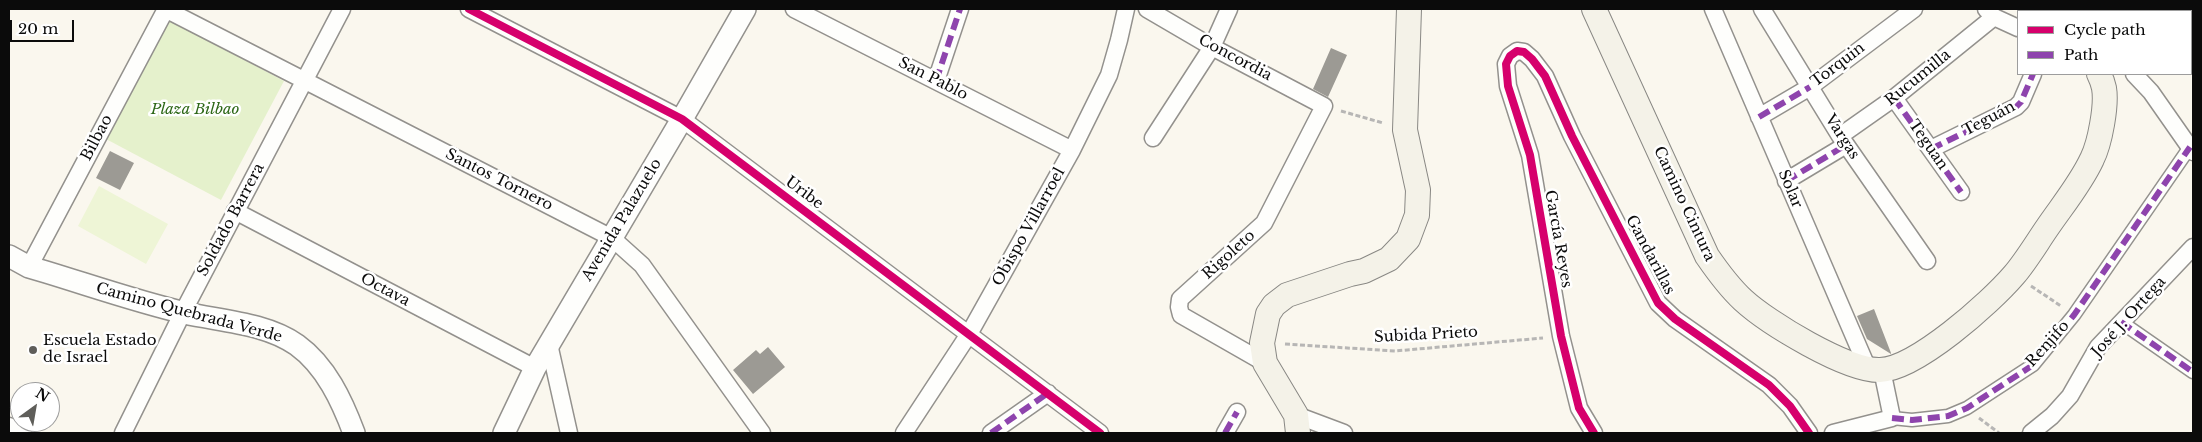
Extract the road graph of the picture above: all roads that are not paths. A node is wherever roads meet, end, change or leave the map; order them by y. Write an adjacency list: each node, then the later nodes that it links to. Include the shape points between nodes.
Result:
1 (165, 9): 22 (street, Santos Tornero); 41 (street, Bilbao)
2 (342, 9): 22 (street, Soldado Barrera)
3 (469, 9): 28 (street, Uribe)
4 (745, 9): 28 (street, Avenida Palazuelo)
5 (794, 9): 23 (street, San Pablo)
6 (960, 9): 23 (street)
7 (1126, 9): 33 (street, Obispo Villarroel, via 1108,75)
8 (1147, 9): 17 (street, Concordia)
9 (1229, 9): 17 (street)
10 (1409, 9): 46 (main road, via 1405,130 1418,190 1414,228 1390,259 1378,266 1294,292 1280,300 1268,314)
11 (1594, 9): 48 (main road, Camino Cintura, via 1707,256 1718,272 1744,300 1777,325 1835,358)
12 (1762, 9): 24 (street, Vargas)
13 (1914, 9): 24 (street, Torquin)
14 (1716, 10): 27 (street, Solar)
15 (1990, 13): 16 (street); 25 (street, Rucumilla)
16 (2017, 27)
17 (1212, 47): 26 (street, Concordia); 29 (street)
18 (1517, 51): 66 (street, García Reyes, via 1506,64 1508,86 1530,155 1561,336 1579,408); 67 (street, Gandarillas, via 1532,59 1545,76 1572,136 1658,303 1675,319 1769,385 1790,406)
19 (2033, 75): 31 (street, Teguán, via 2016,107)
20 (2099, 75): 48 (main road, via 2104,88 2103,116 2093,158 2014,275 1956,330 1911,361)
21 (2135, 75): 32 (street, via 2151,92)
22 (304, 81): 36 (street, Soldado Barrera); 37 (street, Santos Tornero)
23 (936, 81): 33 (street, San Pablo)
24 (1810, 87): 27 (street, Torquin); 30 (street, Vargas)
25 (1894, 98): 30 (street, Rucumilla); 31 (street, Teguan)
26 (1324, 106): 46 (street, Rigoleto, via 1264,223 1180,299 1181,315)
27 (1759, 116): 34 (street, Solar)
28 (682, 119): 37 (street, Avenida Palazuelo); 44 (street, Uribe)
29 (1153, 138)
30 (1843, 140): 34 (street, Rucumilla); 40 (street, Vargas)
31 (1931, 149): 35 (street, Teguan)
32 (2191, 149): 52 (street, Renjifo, via 2055,340 2033,365 1967,408 1948,416 1912,420)
33 (1072, 150): 44 (street, Obispo Villarroel)
34 (1786, 181): 48 (street, Solar)
35 (1961, 192)
36 (235, 211): 42 (street, Soldado Barrera); 47 (street, Octava)
37 (612, 238): 45 (street, Avenida Palazuelo); 60 (street, Santos Tornero, via 642,265)
38 (2193, 248): 43 (street, José J. Ortega)
39 (9, 256): 41 (street, Camino Quebrada Verde)
40 (1927, 261)
41 (29, 267): 42 (street, Camino Quebrada Verde)
42 (182, 312): 56 (street, Soldado Barrera); 57 (street, Camino Quebrada Verde, via 269,332 296,344 323,370)
43 (2121, 322): 49 (street); 69 (street, José J. Ortega, via 2098,348 2070,396)
44 (970, 334): 50 (street, Uribe); 61 (street, Obispo Villarroel)
45 (549, 344): 47 (street, Avenida Palazuelo); 59 (street)
46 (1263, 353): 53 (main road)
47 (535, 368): 58 (street, Avenida Palazuelo)
48 (1875, 370): 52 (street, Solar)
49 (2193, 372)
50 (1048, 393): 62 (street); 63 (street, Uribe)
51 (1237, 412): 64 (street)
52 (1892, 418): 68 (street, Renjifo)
53 (1297, 424): 65 (street)
54 (9, 426): 55 (street)
55 (23, 433)
56 (123, 433)
57 (354, 433)
58 (504, 433)
59 (569, 433)
60 (762, 433)
61 (904, 433)
62 (991, 433)
63 (1100, 433)
64 (1225, 433)
65 (1344, 433)
66 (1594, 433)
67 (1809, 433)
68 (1833, 433)
69 (2031, 433)

